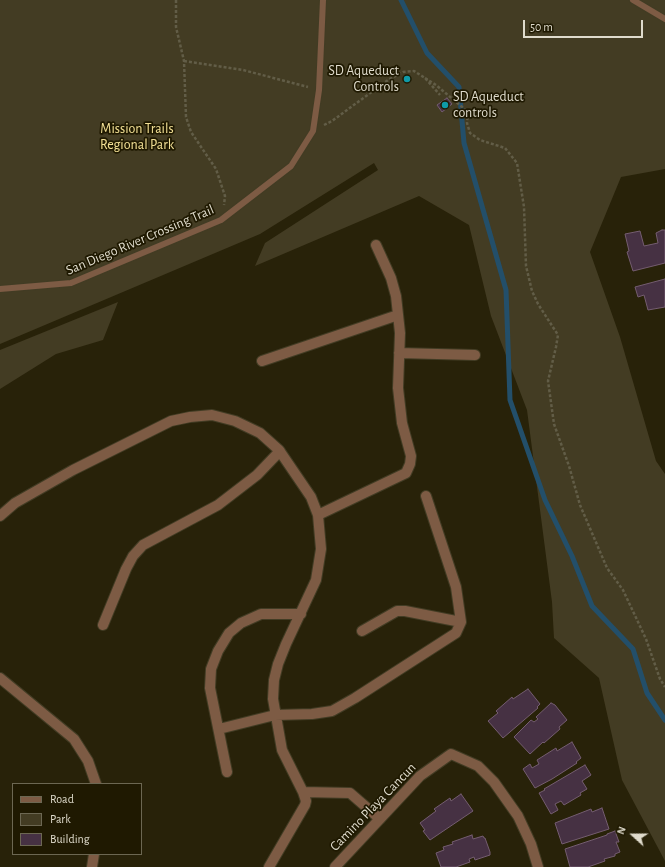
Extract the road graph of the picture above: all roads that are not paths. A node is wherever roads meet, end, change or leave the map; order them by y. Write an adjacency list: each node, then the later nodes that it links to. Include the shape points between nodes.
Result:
1 (323, 0): 5 (lane, San Diego River Crossing Trail, via 319,90 313,131 291,166 221,220 71,283)
2 (632, 0): 3 (lane)
3 (665, 19)
4 (376, 245): 6 (street, via 391,278)
5 (0, 290)
6 (398, 315): 7 (street); 9 (street)
7 (399, 353): 8 (street); 12 (street, via 398,388 402,422 411,456 406,473)
8 (475, 355)
9 (262, 361)
10 (280, 451): 12 (street, via 311,497); 13 (street, via 260,433 235,421 212,416 171,421 73,470 14,503); 16 (street, via 257,475 218,505 143,545 126,569)
11 (426, 496): 15 (street, via 456,588)
12 (318, 515): 14 (street, via 321,549 316,580)
13 (0, 516)
14 (300, 614): 19 (street, via 278,664 274,680 273,699); 20 (street, via 261,614 241,623 229,633 211,669 210,688)
15 (462, 622): 17 (street, via 397,611); 19 (street, via 452,637 332,711)
16 (103, 625)
17 (362, 631)
18 (0, 678): 22 (street, via 74,739 88,761)
19 (276, 715): 20 (street); 23 (street, via 282,750)
20 (219, 729): 21 (street)
21 (227, 772)
22 (96, 783)
23 (303, 792): 24 (street, via 350,793); 27 (street, via 305,805)
24 (380, 819): 28 (street, Camino Playa Cancun); 29 (street, Camino Playa Cancun, via 420,776 451,754 478,766 494,782 518,816)
25 (94, 855): 26 (street)
26 (92, 867)
27 (270, 867)
28 (335, 867)
29 (538, 867)

